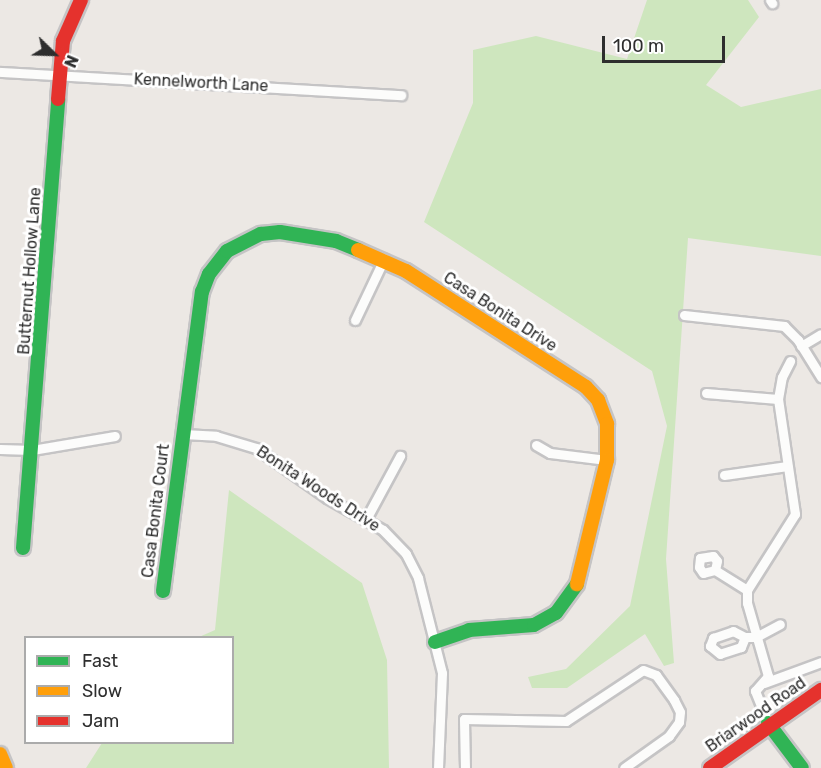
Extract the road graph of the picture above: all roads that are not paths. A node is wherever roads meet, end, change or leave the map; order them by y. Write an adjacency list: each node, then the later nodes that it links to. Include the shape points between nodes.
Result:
1 (81, 0): 3 (street, Butternut Hollow Lane, via 63,41)
2 (0, 72): 3 (street, Kennelworth Lane)
3 (60, 75): 4 (street, Kennelworth Lane); 18 (street, Butternut Hollow Lane)
4 (401, 95)
5 (384, 259): 7 (street); 14 (street, Casa Bonita Drive, via 336,241 280,232 252,237 227,251 214,266 202,292); 20 (street, Casa Bonita Drive, via 586,387 605,417)
6 (684, 315): 9 (street, via 778,323 794,334)
7 (355, 320)
8 (821, 334): 9 (street)
9 (801, 346): 11 (street)
10 (790, 361): 13 (street)
11 (821, 377)
12 (706, 393): 13 (street)
13 (778, 399): 21 (street)
14 (183, 434): 23 (street, Bonita Woods Drive, via 216,436 256,448 327,498); 27 (street, Casa Bonita Court)
15 (115, 436): 18 (street)
16 (536, 445): 20 (street, via 550,453)
17 (0, 449): 18 (street)
18 (32, 450): 24 (street, Butternut Hollow Lane)
19 (400, 456): 23 (street)
20 (607, 460): 31 (street, Casa Bonita Drive, via 591,516 582,574 563,607 534,625 469,630)
21 (787, 466): 22 (street); 26 (street, via 795,514)
22 (724, 475)
23 (366, 519): 31 (street, Bonita Woods Drive, via 388,534 406,554 418,578)
24 (23, 548)
25 (715, 570): 26 (street)
26 (747, 590): 30 (street)
27 (163, 591)
28 (780, 624): 30 (street)
29 (745, 637): 30 (street)
30 (756, 637): 33 (street, via 766,664 768,676)
31 (435, 642): 38 (street, Bonita Woods Drive, via 442,685)
32 (821, 662): 33 (street)
33 (764, 683): 35 (street, via 755,691)
34 (821, 690): 35 (street, Briarwood Road)
35 (768, 723): 41 (street, Briarwood Road); 42 (street)
36 (0, 754): 37 (street)
37 (6, 768)
38 (438, 768)
39 (465, 768): 40 (street, via 464,719 566,721 643,670 656,675 674,700 680,712 679,723 669,736)
40 (624, 768)
41 (710, 768)
42 (802, 768)

